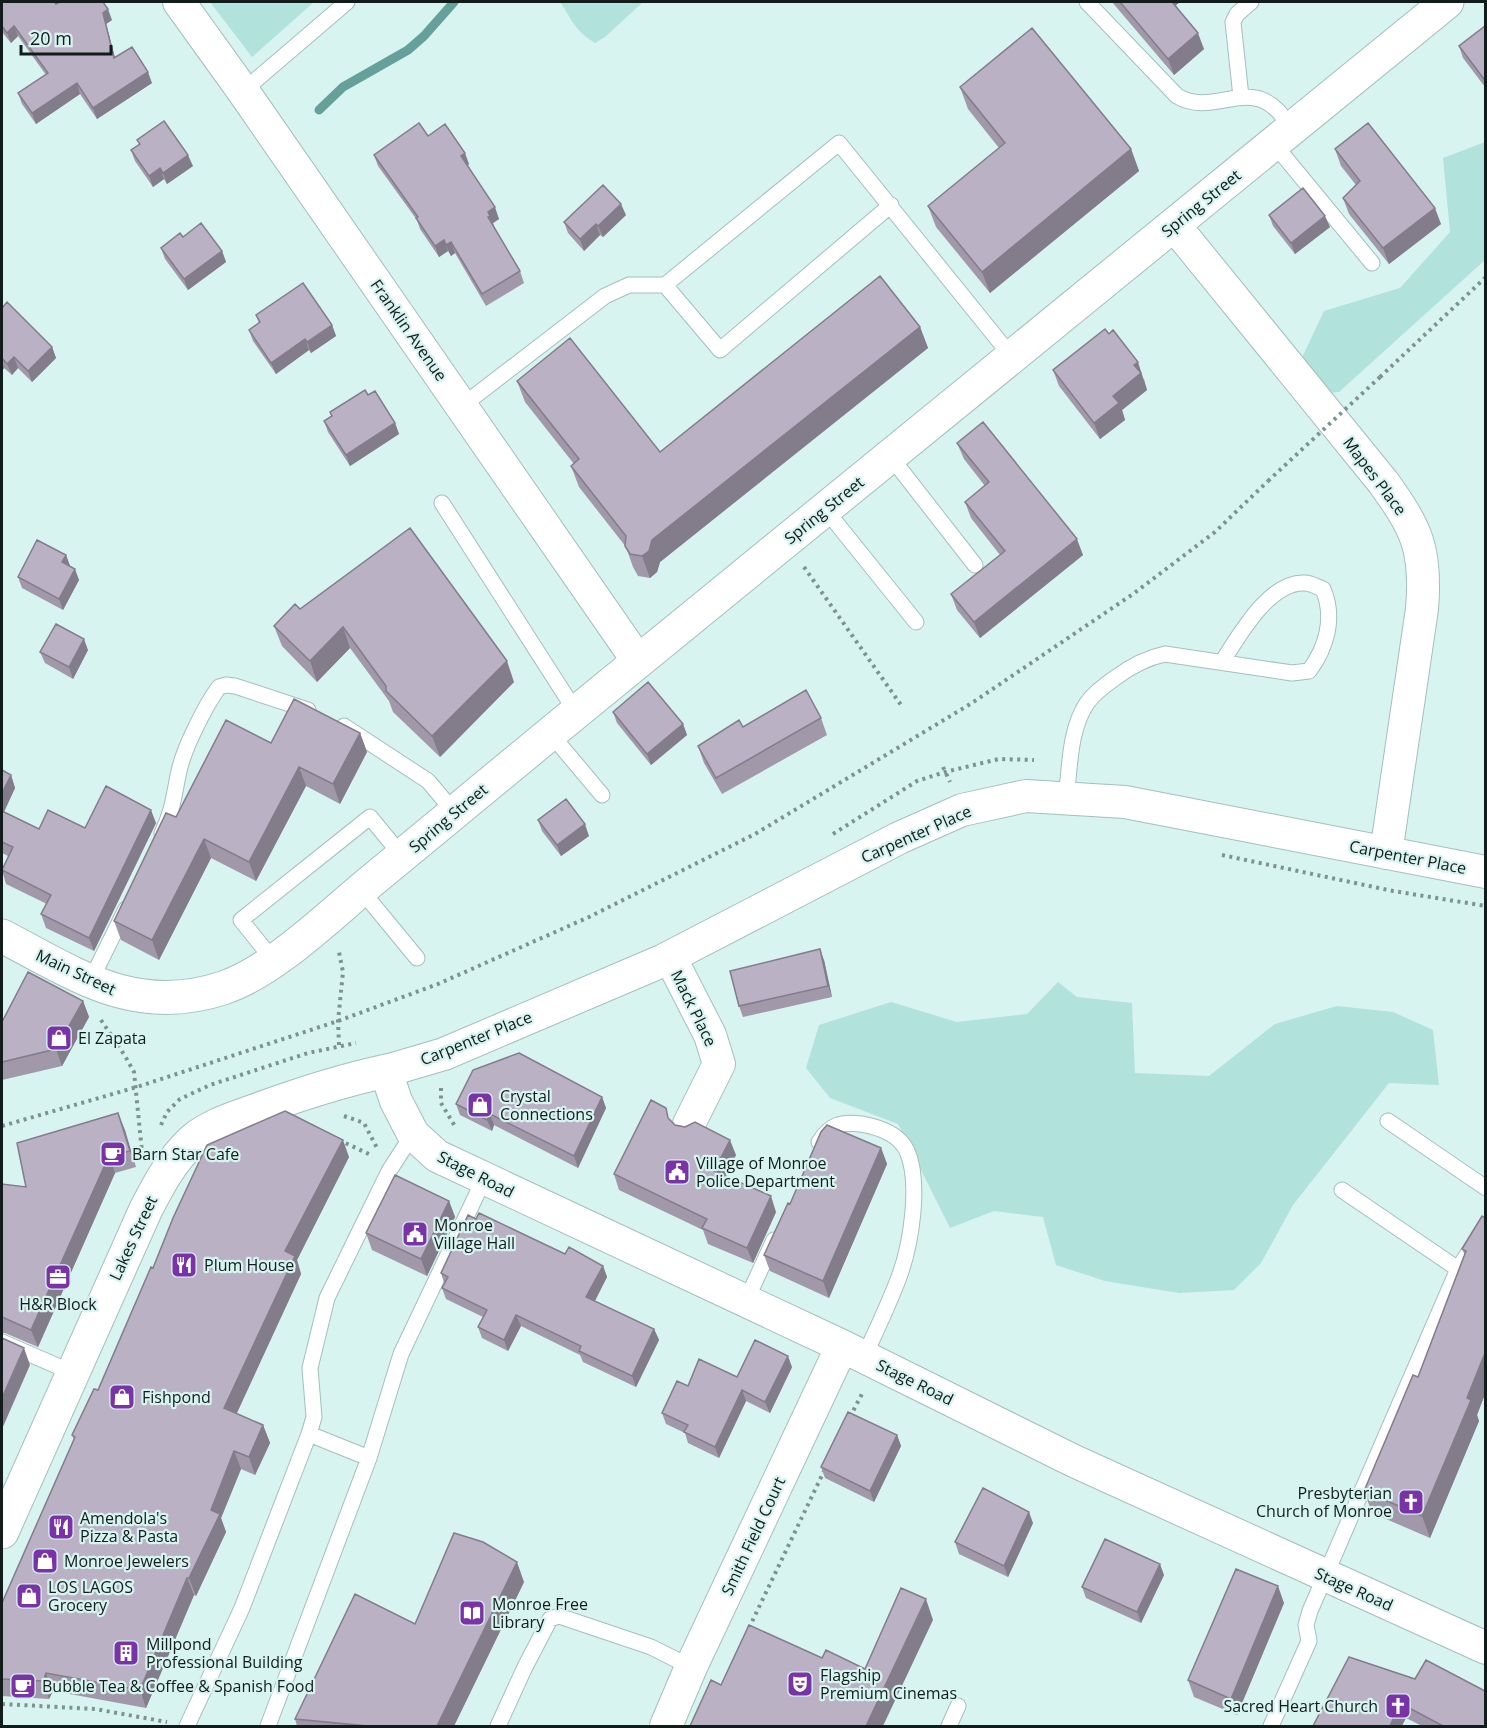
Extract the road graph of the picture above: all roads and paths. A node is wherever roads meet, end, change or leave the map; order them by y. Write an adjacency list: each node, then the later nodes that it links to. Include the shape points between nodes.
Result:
1 (179, 2): 6 (street, Franklin Avenue)
2 (347, 2): 6 (lane)
3 (1087, 2): 7 (lane, via 1177,96 1198,104)
4 (1251, 2): 7 (lane, via 1233,22)
5 (1447, 2): 8 (street, Spring Street)
6 (243, 91): 15 (street, Franklin Avenue)
7 (1242, 97): 8 (lane, via 1256,98 1279,111)
8 (1282, 137): 10 (street, Spring Street); 11 (lane)
9 (891, 205): 13 (lane, via 839,143); 13 (lane, via 720,350); 14 (lane)
10 (1174, 225): 14 (street, Spring Street); 33 (street, Mapes Place, via 1383,482 1418,541 1424,584 1422,609)
11 (1372, 263)
12 (1485, 277): 48 (path, bridge, via 1215,532 1133,594 972,703 755,834 589,917 438,984)
13 (665, 285): 15 (lane, via 628,285 605,296)
14 (1012, 357): 16 (street, Spring Street)
15 (462, 406): 22 (street, Franklin Avenue)
16 (890, 456): 18 (street, Spring Street); 19 (lane)
17 (441, 503): 25 (lane)
18 (825, 508): 21 (lane); 22 (street, Spring Street)
19 (975, 565)
20 (804, 567): 24 (path)
21 (916, 622)
22 (638, 661): 25 (street, Spring Street)
23 (1222, 662): 23 (lane, via 1292,673 1310,670 1321,656 1328,634 1329,604 1323,589 1307,582 1292,584 1271,597 1253,615); 29 (lane, via 1165,654 1148,657 1105,685 1087,702 1079,720)
24 (901, 705)
25 (576, 712): 26 (street, Spring Street)
26 (550, 734): 28 (lane); 30 (street, Spring Street)
27 (1035, 760): 31 (path, via 999,759 917,781)
28 (602, 795)
29 (1066, 799): 33 (street, Carpenter Place, via 1125,802); 42 (street, Carpenter Place, via 1026,796 962,810 899,838)
30 (454, 813): 32 (lane, via 423,777 351,730 326,717 226,685 219,687 184,752 173,807); 35 (street, Spring Street)
31 (833, 835)
32 (158, 842)
33 (1386, 853): 36 (street, Carpenter Place)
34 (1220, 855): 39 (path)
35 (402, 856): 37 (street, Spring Street); 44 (lane, via 370,817 240,920)
36 (1485, 872)
37 (361, 890): 43 (lane); 44 (street, Spring Street)
38 (133, 894): 45 (lane)
39 (1485, 906)
40 (2, 936): 45 (street, Main Street)
41 (339, 951): 48 (path, via 343,972)
42 (670, 957): 52 (street, Carpenter Place, via 444,1054); 56 (street, Mack Place, via 710,1035 719,1064)
43 (417, 958)
44 (273, 960): 46 (street, Spring Street, via 238,983)
45 (90, 982): 46 (street, Main Street, via 154,999)
46 (190, 997)
47 (98, 1016): 53 (path, via 134,1072)
48 (338, 1021): 50 (path); 53 (path)
49 (359, 1043): 50 (path)
50 (339, 1045): 51 (path); 58 (path, via 210,1085 180,1099 166,1112)
51 (339, 1052)
52 (386, 1071): 59 (street, Stage Road); 72 (street, Lakes Street, via 301,1094 215,1126 194,1139 160,1181)
53 (137, 1087): 57 (path); 61 (path)
54 (335, 1118): 60 (path, via 346,1116 364,1123)
55 (1388, 1121): 64 (lane)
56 (689, 1124)
57 (2, 1126)
58 (159, 1131)
59 (413, 1134): 63 (street, Stage Road, via 437,1156); 75 (lane, via 389,1171 327,1298 310,1368 314,1417)
60 (379, 1152)
61 (143, 1156)
62 (812, 1158): 71 (lane, via 826,1131 842,1123 859,1123 892,1134 906,1150 914,1176 911,1230 900,1276)
63 (484, 1179): 69 (street, Stage Road); 76 (lane, via 401,1354)
64 (1485, 1188)
65 (1342, 1190): 68 (lane)
66 (1485, 1225): 68 (lane)
67 (779, 1230): 69 (lane)
68 (1458, 1269): 79 (lane)
69 (746, 1301): 71 (street, Stage Road)
70 (2, 1342): 72 (lane)
71 (853, 1352): 79 (street, Stage Road, via 1074,1461); 82 (street, Smith Field Court)
72 (71, 1372): 78 (street, Lakes Street)
73 (871, 1389): 74 (path, via 862,1392)
74 (847, 1424)
75 (309, 1434): 76 (lane); 85 (lane, via 242,1608)
76 (369, 1458): 86 (lane)
77 (826, 1467): 80 (path)
78 (2, 1532)
79 (1325, 1576): 81 (street, Stage Road); 90 (lane, via 1306,1625 1309,1641)
80 (745, 1637)
81 (1485, 1648)
82 (691, 1667): 87 (lane, via 651,1647 559,1616 550,1619); 88 (street, Smith Field Court)
83 (2, 1704): 85 (path, via 94,1709)
84 (958, 1706): 89 (lane)
85 (188, 1726)
86 (267, 1726)
87 (498, 1726)
88 (666, 1726)
89 (949, 1726)
90 (1271, 1726)

